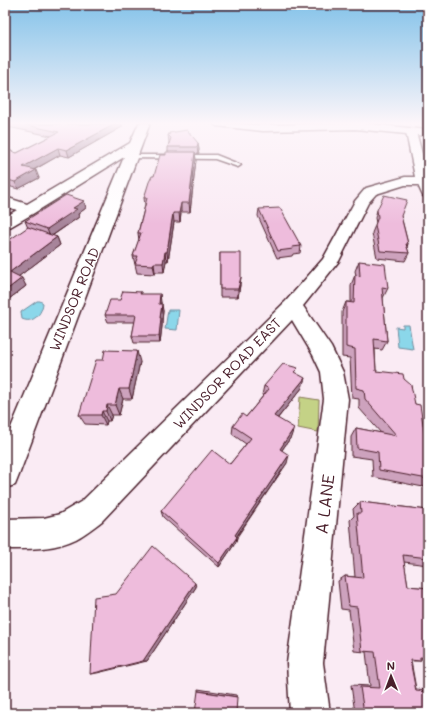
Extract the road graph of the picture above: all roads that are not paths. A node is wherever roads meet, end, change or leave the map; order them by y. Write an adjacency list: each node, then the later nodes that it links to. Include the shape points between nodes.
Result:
1 (121, 157): 6 (street)
2 (128, 157): 7 (street, WINDSOR ROAD)
3 (209, 157): 5 (lane)
4 (417, 157): 8 (street)
5 (238, 165)
6 (80, 178): 7 (street); 10 (street)
7 (111, 181): 13 (street, WINDSOR ROAD)
8 (425, 188): 12 (street, WINDSOR ROAD EAST, via 405,181 371,191 362,201 330,261)
9 (5, 201): 10 (street)
10 (29, 210): 11 (street)
11 (5, 224)
12 (293, 306): 14 (street, WINDSOR ROAD EAST, via 92,511 66,528 44,533); 15 (street, A LANE, via 332,372 336,399 305,663)
13 (5, 475)
14 (5, 534)
15 (310, 713)

